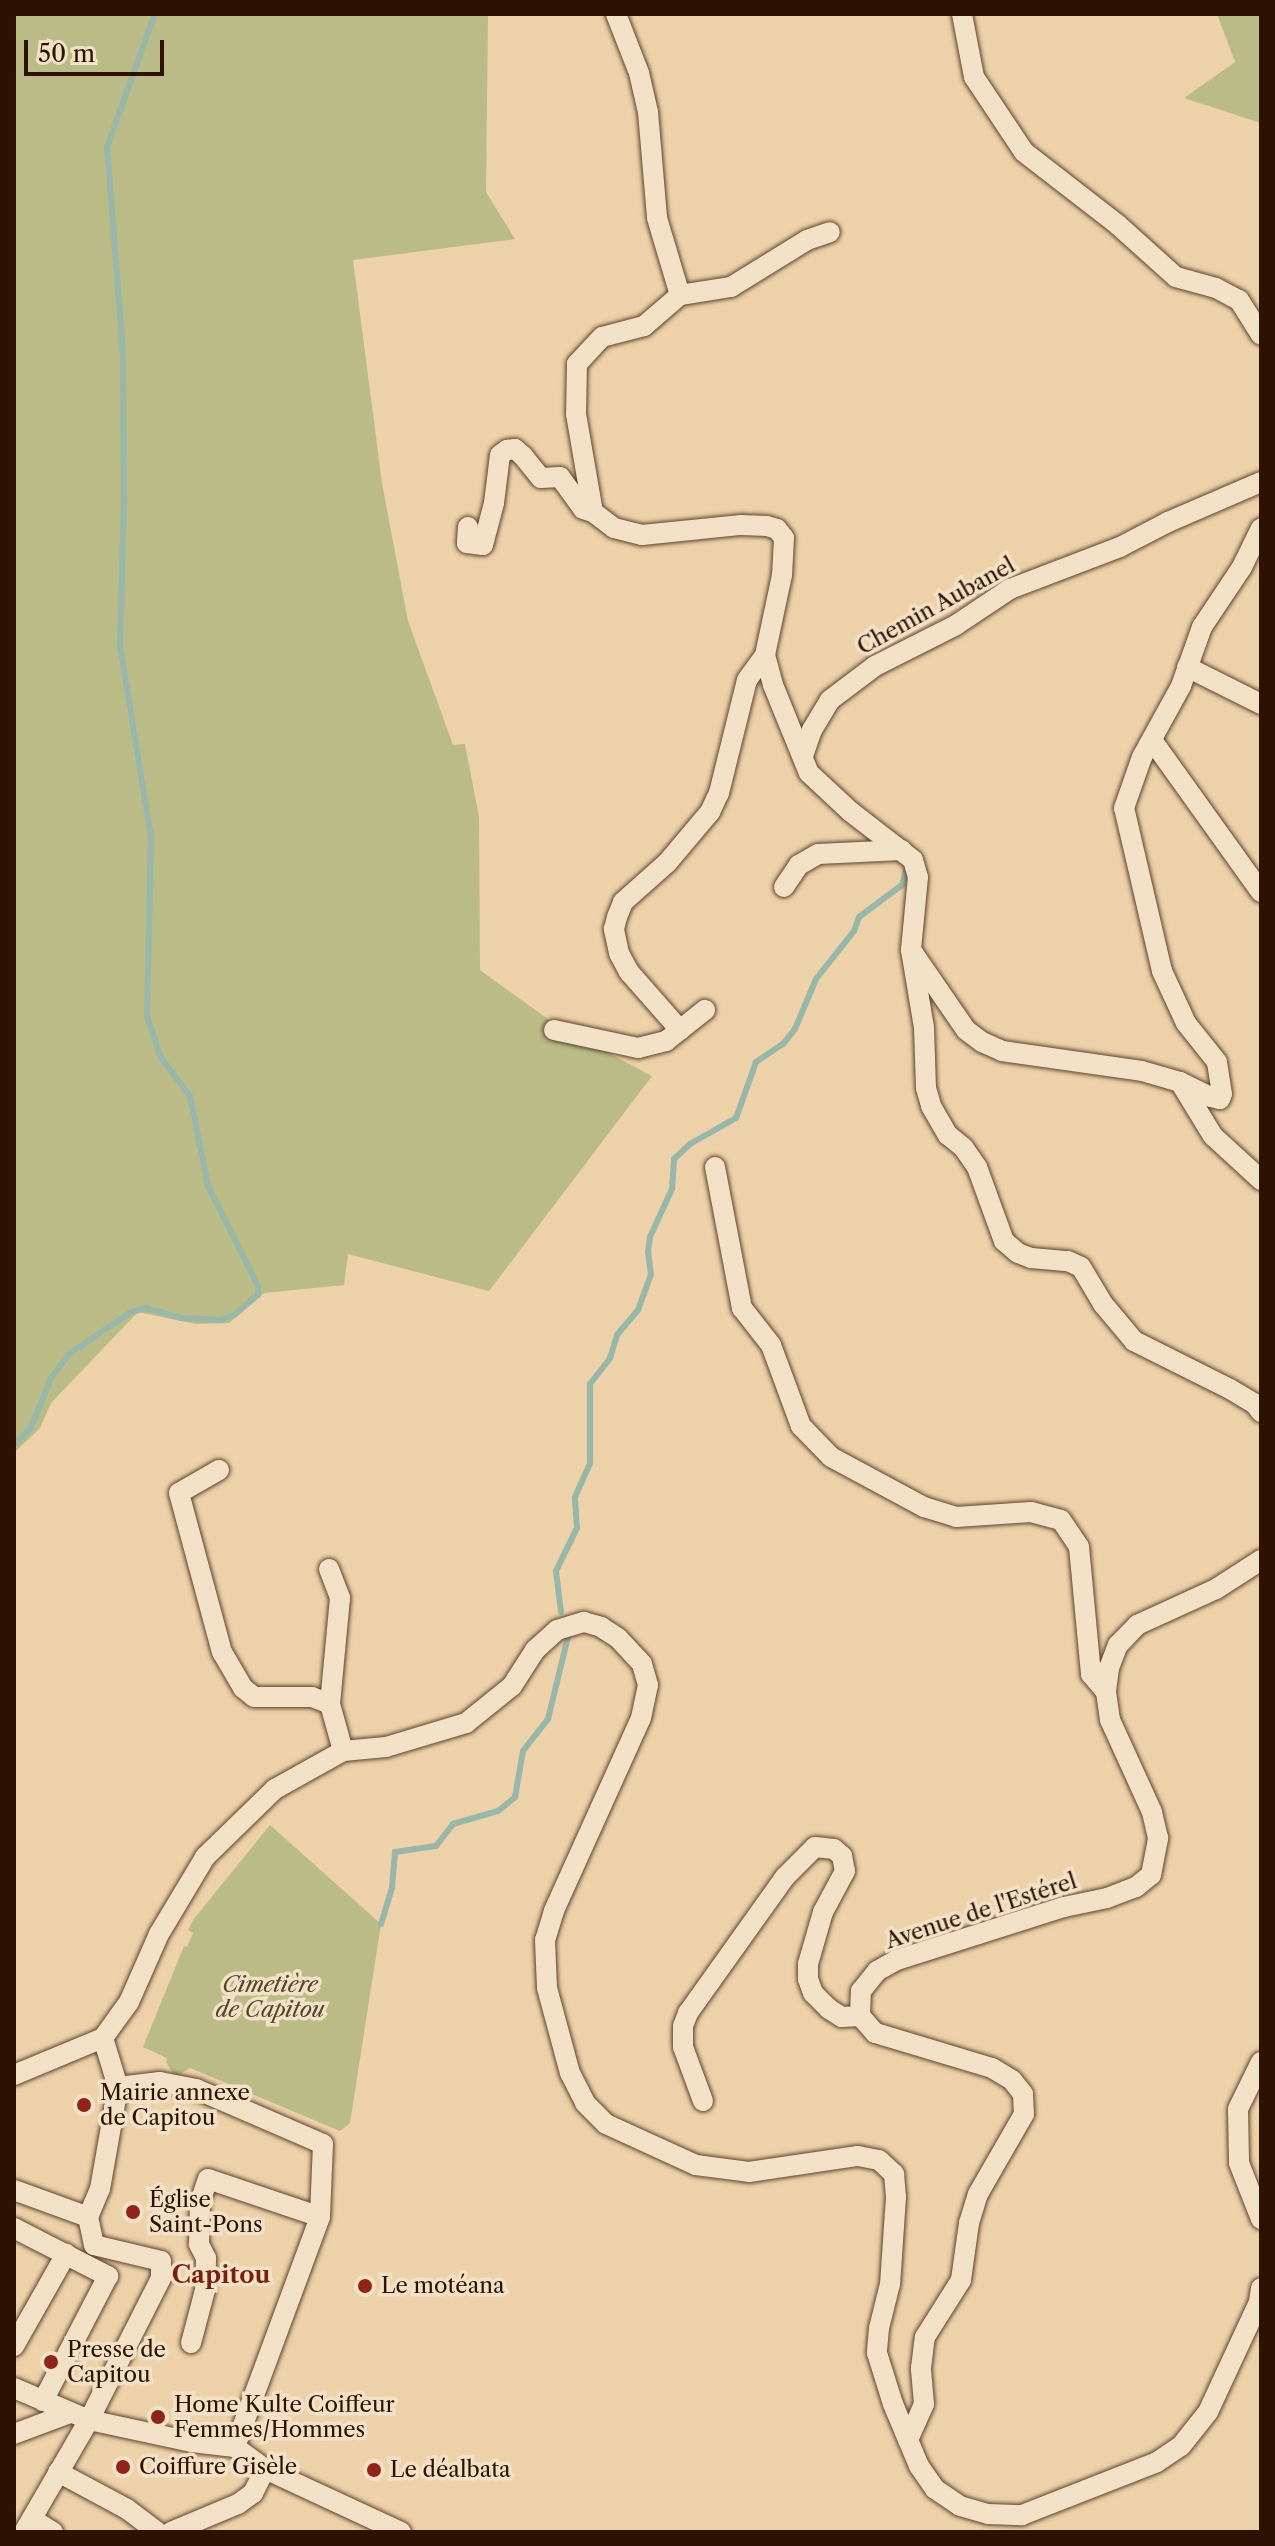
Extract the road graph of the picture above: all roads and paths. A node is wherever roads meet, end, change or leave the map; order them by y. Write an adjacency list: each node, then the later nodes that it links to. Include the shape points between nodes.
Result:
1 (616, 14): 4 (street, via 645,99 657,218)
2 (962, 14): 5 (street, via 974,77 1024,152 1176,277 1239,300)
3 (830, 232): 4 (street, via 807,240 731,287)
4 (680, 295): 7 (street, via 644,326 602,337 577,364 576,414)
5 (1261, 335)
6 (1261, 482): 14 (street, Chemin Aubanel, via 1120,547 1010,589 956,625 875,666 830,700)
7 (593, 512): 8 (street, via 583,509 560,477 541,478 515,449 500,455 483,545 467,543); 10 (street, via 614,528 642,535 741,525 777,529 785,549)
8 (468, 527)
9 (1261, 528): 11 (street, via 1202,627)
10 (765, 655): 14 (street); 21 (street, via 747,680 710,812 667,863 623,902 614,929 629,972)
11 (1187, 667): 12 (street); 13 (street)
12 (1261, 704)
13 (1152, 740): 17 (street); 22 (street, via 1130,783 1125,826 1162,971 1186,1023 1217,1062 1222,1094 1220,1099 1211,1097)
14 (803, 756): 15 (street, via 809,773 825,790)
15 (902, 850): 16 (street, via 818,854 799,865); 18 (street, via 913,860 918,877)
16 (784, 887)
17 (1261, 892)
18 (911, 950): 22 (street, via 966,1030 982,1042 1002,1051 1142,1071); 25 (street, via 931,1106 977,1167 1004,1241 1031,1258 1081,1267 1134,1341 1230,1389)
19 (705, 1010): 21 (street)
20 (554, 1030): 21 (street, via 638,1048 666,1041)
21 (680, 1030)
22 (1180, 1082): 24 (street, via 1213,1136)
23 (715, 1167): 29 (street, via 742,1308 771,1345 801,1426 831,1457 924,1507 956,1517 1031,1512 1061,1520 1079,1547 1091,1674)
24 (1261, 1180)
25 (1261, 1412)
26 (219, 1470): 30 (street, via 179,1493 222,1652 254,1697 312,1697)
27 (1261, 1560): 29 (street, Avenue de l'Estérel, via 1216,1589 1137,1625 1118,1645)
28 (329, 1569): 30 (street, via 340,1598)
29 (1106, 1692): 32 (street, Avenue de l'Estérel, via 1110,1720 1152,1812 1158,1838 1151,1875 1107,1898 897,1960 877,1971 861,1991)
30 (330, 1704): 31 (street)
31 (343, 1751): 33 (street, via 275,1789 205,1857 159,1934 129,2002); 51 (street, via 386,1747 466,1723 512,1686 535,1650 557,1630 584,1622 618,1638 642,1664 648,1685 641,1718 545,1940 547,1988 570,2073 585,2103 606,2124 696,2165 749,2172 858,2156 879,2160 894,2174 890,2284 877,2353)
32 (860, 2016): 37 (street, via 842,2017 829,2009 808,1979 823,1912 845,1871 842,1856 834,1849 815,1847 791,1868 688,2013 683,2047); 51 (street, via 875,2033 896,2042 992,2068 1023,2094 1024,2114 978,2194 961,2280 925,2337 924,2404)
33 (103, 2038): 35 (street); 36 (street)
34 (1261, 2062): 41 (street, via 1238,2109 1239,2163)
35 (14, 2075)
36 (118, 2087): 39 (street, via 100,2189); 40 (street, via 160,2082 196,2089 323,2144)
37 (703, 2101)
38 (14, 2190): 39 (street)
39 (88, 2217): 49 (street, via 94,2245 161,2261 161,2278)
40 (320, 2217): 45 (street, via 208,2179 200,2202 205,2290); 52 (street)
41 (1261, 2219)
42 (16, 2234): 43 (street)
43 (66, 2254): 46 (street); 48 (street, via 108,2276)
44 (1261, 2288): 51 (street, via 1208,2412 1181,2446 1157,2462 1022,2515 988,2514 960,2506 935,2489)
45 (191, 2343)
46 (14, 2346)
47 (14, 2388): 48 (street)
48 (43, 2401): 49 (street)
49 (80, 2417): 50 (street); 52 (street); 54 (street)
50 (14, 2434)
51 (908, 2440)
52 (235, 2447): 53 (street)
53 (265, 2469): 58 (street, via 253,2493 238,2504); 59 (street)
54 (58, 2472): 55 (street); 57 (street, via 127,2509)
55 (28, 2525): 56 (street)
56 (53, 2532)
57 (157, 2532)
58 (171, 2532)
59 (401, 2532)

